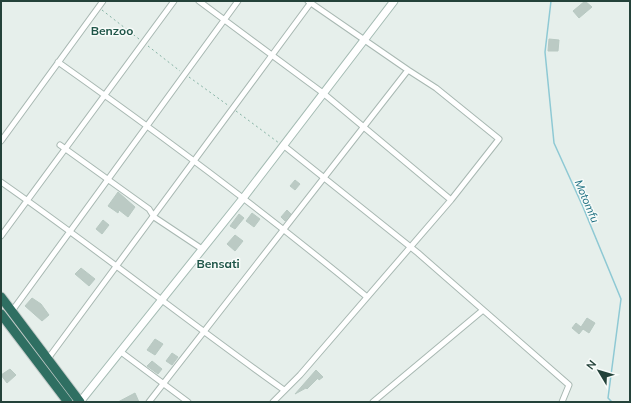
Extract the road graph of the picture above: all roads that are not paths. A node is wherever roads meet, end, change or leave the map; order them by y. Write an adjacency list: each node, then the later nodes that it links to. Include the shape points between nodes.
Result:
1 (103, 1): 10 (street)
2 (174, 1): 13 (street)
3 (199, 1): 7 (street)
4 (238, 1): 7 (street)
5 (394, 1): 8 (street)
6 (310, 2): 8 (street); 9 (street)
7 (224, 20): 9 (street); 14 (street)
8 (363, 40): 11 (street); 12 (street)
9 (272, 56): 12 (street); 19 (street)
10 (58, 62): 13 (street); 16 (street)
11 (408, 70): 15 (street); 24 (street, via 436,88 499,139)
12 (323, 93): 15 (street); 17 (street)
13 (104, 94): 14 (street); 18 (street)
14 (148, 126): 19 (street); 21 (street)
15 (364, 126): 20 (street); 24 (street)
16 (1, 141)
17 (283, 145): 20 (street); 23 (street)
18 (62, 147): 21 (street); 25 (street)
19 (195, 162): 23 (street); 26 (street)
20 (324, 179): 27 (street); 30 (street)
21 (109, 180): 26 (street, via 149,209); 28 (street)
22 (1, 182): 25 (street)
23 (244, 197): 27 (street); 31 (street)
24 (451, 200): 30 (street)
25 (28, 201): 28 (street); 29 (street)
26 (154, 217): 31 (street); 32 (street)
27 (285, 229): 34 (street); 39 (street)
28 (70, 232): 32 (street); 37 (street)
29 (1, 236)
30 (409, 247): 34 (street); 36 (street)
31 (202, 249): 35 (street)
32 (116, 267): 35 (street); 41 (street)
33 (1, 297): 37 (highway)
34 (367, 297): 43 (street)
35 (162, 300): 39 (street); 40 (street)
36 (483, 310): 49 (street); 50 (street, via 568,385)
37 (12, 311): 41 (highway)
38 (1, 314): 44 (highway)
39 (203, 333): 42 (street); 43 (street)
40 (121, 352): 42 (street); 45 (street)
41 (47, 360): 45 (highway)
42 (163, 383): 46 (street); 47 (street)
43 (284, 390): 48 (street)
44 (68, 402)
45 (80, 402)
46 (149, 402)
47 (188, 402)
48 (273, 402)
49 (373, 402)
50 (562, 402)

